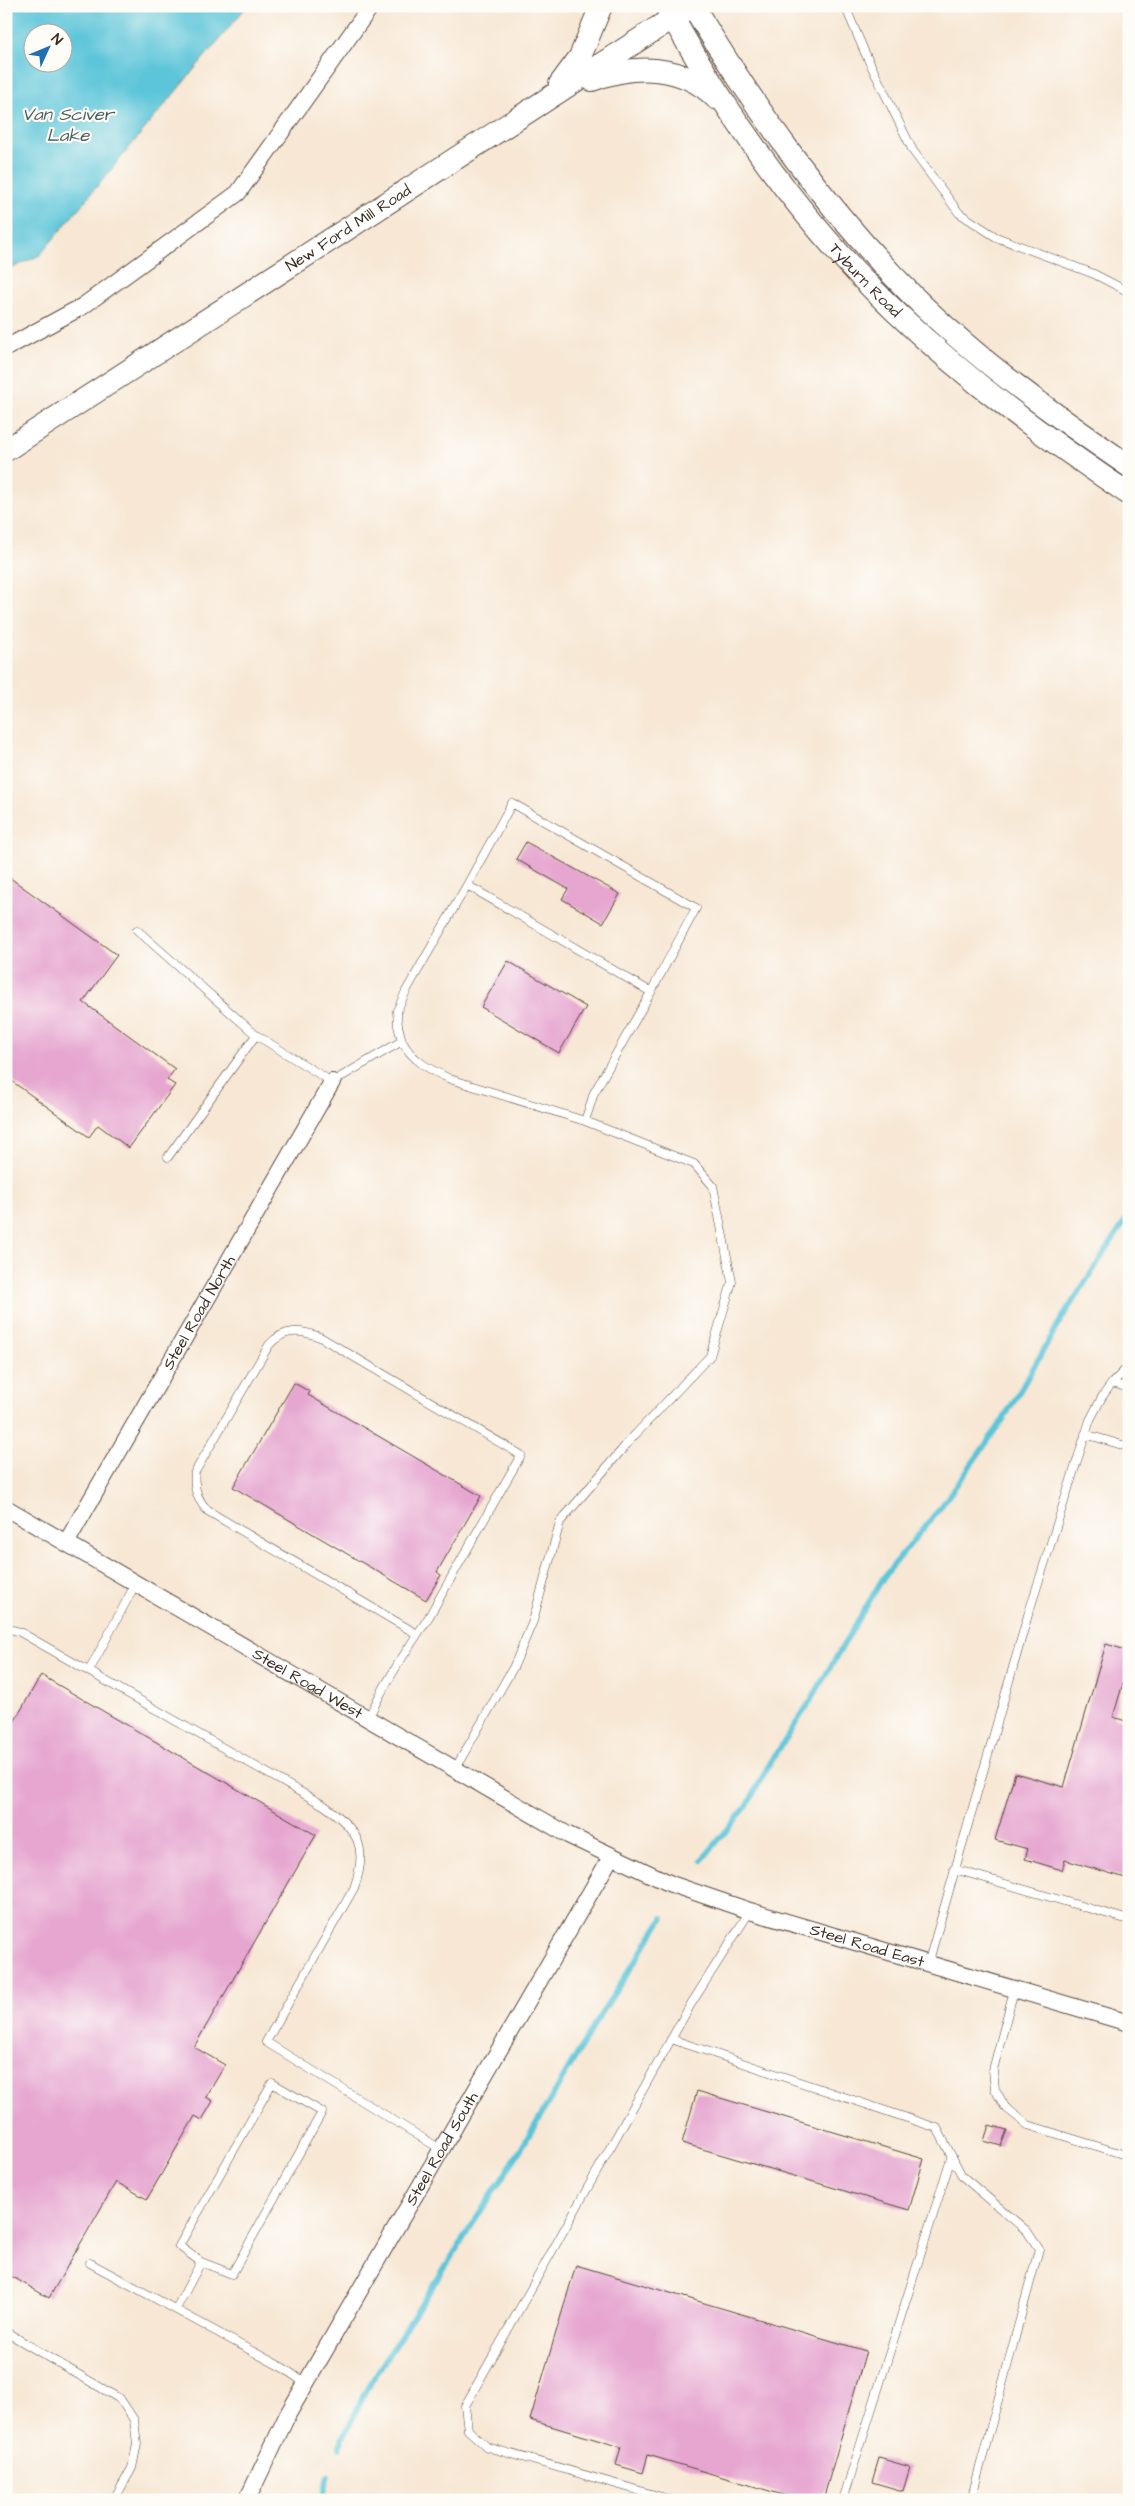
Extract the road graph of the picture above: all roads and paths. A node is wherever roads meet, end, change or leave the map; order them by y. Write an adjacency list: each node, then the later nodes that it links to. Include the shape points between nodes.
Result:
1 (371, 6): 8 (street, via 238,193 83,306)
2 (602, 6): 5 (main road, via 580,57)
3 (845, 6): 7 (lane, via 912,151 959,213 996,237 1094,274)
4 (680, 9): 5 (main road, New Ford Mill Road); 6 (main road, Tyburn Road); 10 (main road, Tyburn Road, via 781,142 871,252 938,318 1026,392)
5 (550, 97): 6 (main road, via 615,71 657,70 696,82); 9 (main road, New Ford Mill Road)
6 (736, 120): 11 (main road, Tyburn Road, via 782,184 896,313 1006,407)
7 (1129, 292)
8 (6, 348)
9 (6, 450)
10 (1129, 466)
11 (1129, 494)
12 (467, 885): 14 (lane); 14 (lane, via 512,803 696,908); 16 (lane, via 397,1011)
13 (137, 930): 15 (lane)
14 (651, 992): 18 (lane, via 594,1092)
15 (256, 1035): 17 (lane); 19 (lane)
16 (402, 1041): 17 (lane); 18 (lane, via 408,1054 450,1079)
17 (332, 1082): 26 (street, Steel Road North)
18 (585, 1121): 32 (lane, via 694,1164 714,1186 732,1282 710,1356 631,1439 560,1522 533,1621 514,1666)
19 (168, 1156)
20 (1129, 1366): 21 (lane)
21 (1112, 1383): 22 (lane); 23 (lane, via 1095,1407)
22 (1129, 1388)
23 (1085, 1434): 24 (lane); 34 (lane)
24 (1129, 1447)
25 (6, 1508): 26 (street, Steel Road West)
26 (66, 1543): 27 (street, Steel Road West)
27 (136, 1583): 30 (lane); 31 (street, Steel Road West)
28 (6, 1628): 30 (lane, via 20,1632)
29 (418, 1634): 29 (lane, via 521,1455 320,1337 294,1331 283,1333 269,1345 195,1472 197,1496 208,1511); 31 (lane, via 384,1684)
30 (89, 1671): 41 (lane, via 325,1806 355,1832 361,1860 354,1888 266,2042)
31 (368, 1719): 32 (street, Steel Road West)
32 (455, 1769): 33 (street, Steel Road West)
33 (611, 1857): 35 (street, Steel Road East, via 671,1884); 41 (street, Steel Road South)
34 (954, 1869): 36 (lane); 37 (lane)
35 (750, 1911): 37 (street, Steel Road East); 40 (lane)
36 (1129, 1920)
37 (928, 1964): 38 (street, Steel Road East)
38 (1014, 1990): 39 (street, Steel Road East); 42 (lane, via 993,2070 995,2089 1004,2107 1028,2124)
39 (1129, 2023)
40 (671, 2039): 43 (lane, via 937,2128); 51 (lane, via 465,2406 468,2430 486,2447)
41 (442, 2150): 48 (street, Steel Road South)
42 (1129, 2156)
43 (951, 2158): 52 (lane); 53 (lane, via 962,2176 1027,2231 1039,2249)
44 (201, 2262): 44 (lane, via 232,2274 322,2112 272,2083 179,2246); 46 (lane)
45 (90, 2263): 46 (lane)
46 (176, 2309): 48 (lane)
47 (6, 2332): 49 (lane, via 120,2399 134,2420 137,2444 132,2468)
48 (306, 2384): 50 (street, Steel Road South, via 274,2440)
49 (114, 2500)
50 (247, 2500)
51 (672, 2500)
52 (843, 2500)
53 (971, 2500)

